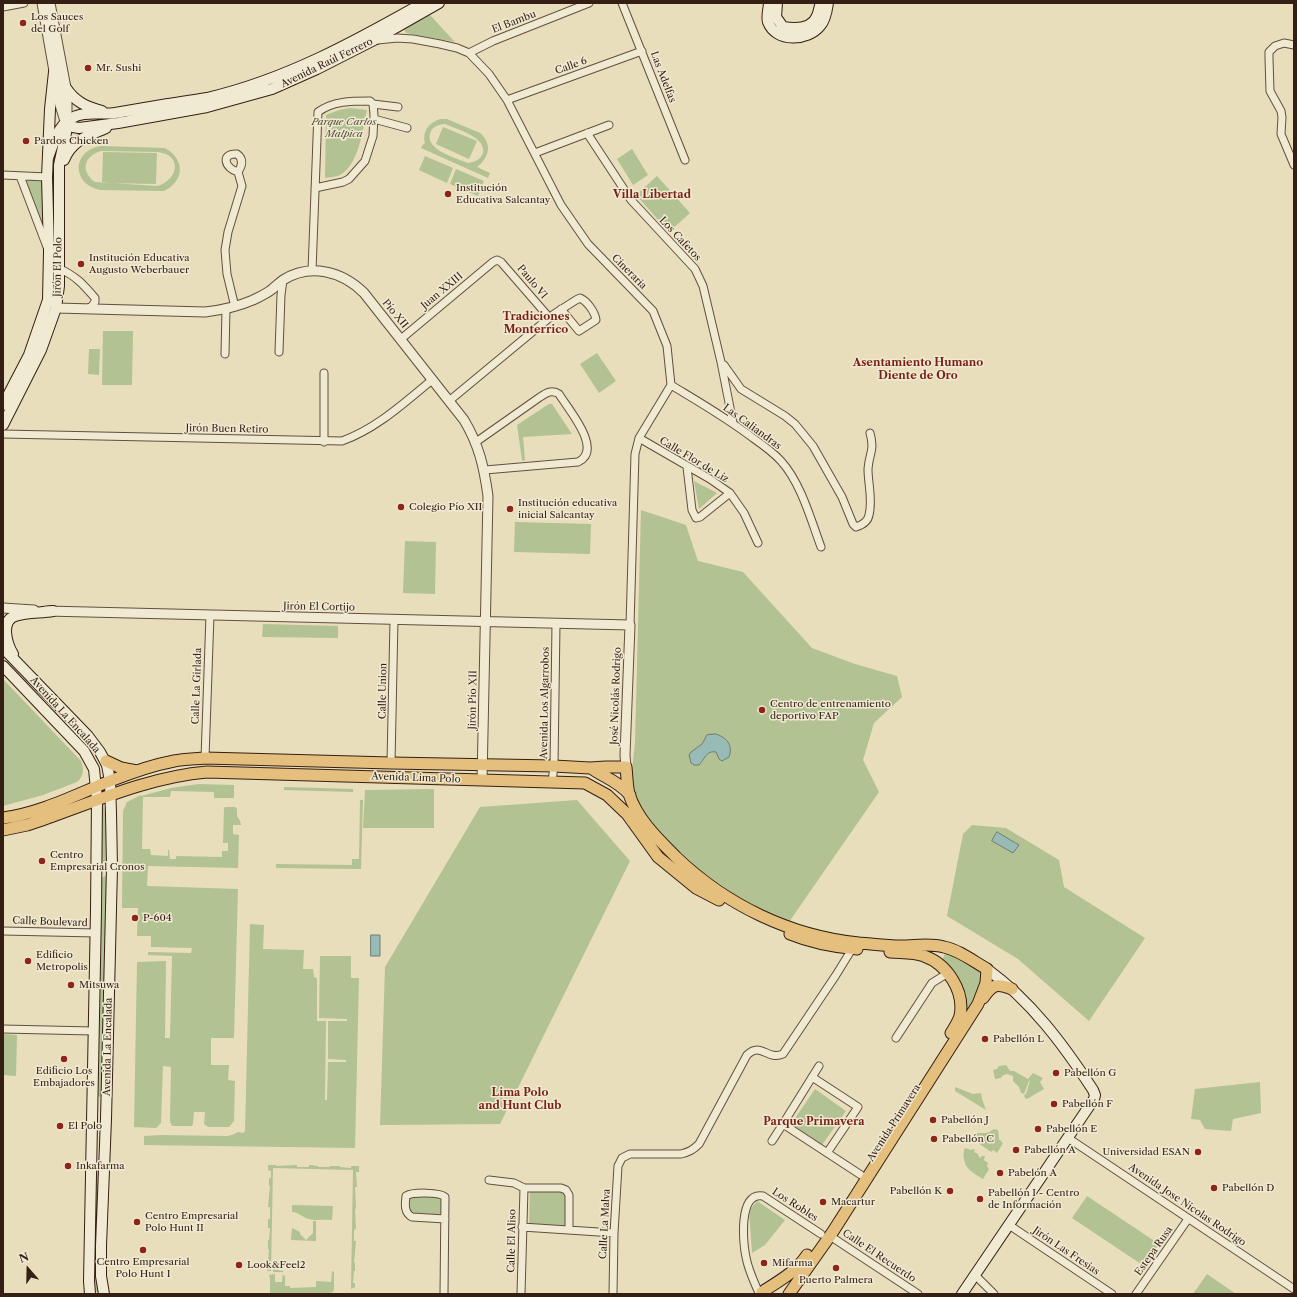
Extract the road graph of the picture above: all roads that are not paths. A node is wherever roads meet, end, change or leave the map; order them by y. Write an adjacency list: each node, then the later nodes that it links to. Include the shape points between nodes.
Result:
1 (24, 3): 12 (street)
2 (42, 3): 17 (street)
3 (50, 3): 18 (street)
4 (423, 3): 22 (main road, Avenida Raúl Ferrero, via 314,61 269,79 207,98)
5 (439, 3): 13 (main road, Avenida Raúl Ferrero)
6 (590, 3): 16 (street, El Bambu)
7 (622, 3): 15 (street, Las Adelfas)
8 (769, 3): 11 (main road, via 768,21 776,33 794,39 812,34 821,26)
9 (777, 3): 10 (main road, via 776,17 783,27 795,29 808,25 817,17)
10 (820, 3)
11 (828, 3)
12 (3, 7)
13 (374, 40): 16 (street, Cineraria, via 413,40 440,44); 22 (main road, Avenida Raúl Ferrero, via 272,89 207,107)
14 (1294, 45): 31 (street, via 1284,43 1275,46 1269,52 1270,91 1281,111 1282,134)
15 (642, 51): 19 (street, Calle 6); 30 (street, Las Adelfas)
16 (469, 53): 19 (street, Cineraria, via 489,74)
17 (54, 72): 24 (street, via 62,114); 29 (main road, Jirón El Polo)
18 (66, 88): 22 (main road, via 78,102); 24 (street)
19 (507, 100): 28 (street, Cineraria)
20 (373, 104): 21 (street); 23 (street); 36 (street, via 370,101 348,101 326,106 318,112)
21 (398, 107)
22 (116, 118): 24 (main road, Avenida Raúl Ferrero, via 76,128); 37 (main road, via 70,148 62,164)
23 (374, 119): 26 (street); 36 (street, via 373,136 365,161 349,179)
24 (67, 122): 29 (main road, via 57,133); 37 (main road, Jirón El Polo, via 59,165)
25 (609, 125): 27 (street)
26 (406, 128)
27 (587, 133): 28 (street); 51 (street, Los Cafetos, via 631,200 695,269 703,286)
28 (535, 153): 54 (street, Cineraria, via 561,205 588,244 653,311 667,346)
29 (48, 158): 35 (main road, Jirón El Polo)
30 (684, 160)
31 (1294, 165)
32 (238, 172): 44 (street, via 242,186 225,250)
33 (3, 174): 34 (street)
34 (20, 176): 35 (street); 38 (street)
35 (47, 177): 38 (main road, Jirón El Polo)
36 (316, 188): 41 (street)
37 (58, 200): 40 (main road, Jirón El Polo)
38 (49, 251): 56 (main road, Jirón El Polo, via 49,293 45,311 30,355)
39 (497, 260): 47 (street, Paulo VI, via 547,315); 48 (street, Juan XXIII)
40 (58, 268): 43 (main road, Jirón El Polo, via 59,292); 45 (street, via 78,279 95,298 92,306)
41 (312, 271): 42 (street, Pío XII, via 305,271); 48 (street, Pío XII, via 331,272 349,279 364,292)
42 (283, 280): 44 (street, Pío XII, via 265,294); 49 (street)
43 (56, 308): 45 (street, Pío XII); 58 (main road, Jirón El Polo, via 41,350)
44 (230, 308): 45 (street, Pío XII, via 205,312); 50 (street)
45 (85, 309)
46 (561, 309): 46 (street, via 580,298 585,300 596,320 579,331); 47 (street)
47 (547, 319): 55 (street)
48 (401, 339): 53 (street, Pío XII)
49 (279, 352)
50 (225, 354)
51 (721, 362): 57 (street, Los Cafetos); 59 (street, via 741,389 795,424 813,446 856,527 862,525 869,516 868,469 873,443)
52 (324, 373): 62 (street)
53 (432, 380): 55 (street, Pío XII); 62 (street, Jirón Buen Retiro, via 356,437)
54 (671, 385): 57 (street, Las Caliandras); 61 (street)
55 (449, 401): 63 (street, Pío XII, via 464,420)
56 (3, 405)
57 (733, 423): 68 (street, Las Caliandras, via 782,462 802,496)
58 (3, 425)
59 (870, 433)
60 (3, 434): 62 (street, Jirón Buen Retiro)
61 (639, 438): 64 (street, Calle Flor de Liz); 75 (street, via 635,454)
62 (324, 442)
63 (476, 442): 65 (street, Pío XII); 65 (street, via 550,392 559,394 585,436 586,456 578,462)
64 (687, 467): 66 (street, Calle Flor de Liz); 66 (street, via 692,510 696,518)
65 (485, 470): 73 (street, Pío XII, via 488,496)
66 (730, 493): 67 (street, Calle Flor de Liz, via 744,513)
67 (758, 543)
68 (821, 547)
69 (5, 609): 70 (street, Jirón El Cortijo)
70 (53, 611): 71 (street, Jirón El Cortijo); 77 (main road, via 14,616 9,620 6,639)
71 (210, 615): 72 (street, Jirón El Cortijo); 79 (street, Calle La Girlada)
72 (394, 620): 73 (street, Jirón El Cortijo); 82 (street, Calle Union)
73 (486, 621): 74 (street, Jirón El Cortijo); 83 (street, Jirón Pío XII)
74 (556, 624): 75 (street, Jirón El Cortijo); 84 (street, Avenida Los Algarrobos)
75 (630, 626): 85 (street, José Nicolás Rodrigo)
76 (3, 648): 77 (main road, Avenida La Encalada)
77 (18, 663): 80 (main road, Avenida La Encalada, via 88,736)
78 (3, 666): 92 (main road, Avenida La Encalada, via 84,751 93,766)
79 (205, 758): 81 (main road, Avenida Lima Polo); 87 (main road, Avenida Lima Polo, via 176,760)
80 (106, 761): 87 (main road, via 121,768); 90 (main road, Avenida La Encalada)
81 (348, 762): 82 (main road, Avenida Lima Polo); 88 (main road)
82 (391, 763): 83 (main road, Avenida Lima Polo)
83 (483, 765): 84 (main road, Avenida Lima Polo); 89 (street, Jirón Pío XII)
84 (554, 766): 86 (main road, Avenida Lima Polo); 91 (street, Avenida Los Algarrobos)
85 (626, 767): 86 (main road, Avenida Lima Polo); 94 (main road)
86 (590, 768): 94 (main road, Avenida Lima Polo, via 610,778)
87 (140, 771): 90 (main road, Avenida Lima Polo)
88 (348, 776): 89 (main road, Avenida Lima Polo); 93 (main road, Avenida Lima Polo, via 207,772 159,780)
89 (482, 780): 91 (main road, Avenida Lima Polo)
90 (110, 781): 92 (main road, Avenida Lima Polo); 93 (main road, Avenida La Encalada)
91 (552, 782): 102 (main road, Avenida Lima Polo, via 585,783 607,795 627,814 658,857 696,888 792,935 833,947)
92 (97, 787): 95 (main road, Avenida La Encalada); 96 (main road, Avenida Lima Polo, via 42,809)
93 (111, 794): 95 (main road, Avenida Lima Polo); 99 (main road, Avenida La Encalada)
94 (630, 795): 103 (main road, via 647,825 682,862 716,891 772,921 789,928 857,943 939,946)
95 (97, 799): 97 (main road, Avenida Lima Polo, via 42,820); 98 (main road, Avenida La Encalada)
96 (3, 818)
97 (3, 830)
98 (97, 867): 99 (main road); 101 (main road, Avenida La Encalada)
99 (112, 867): 132 (main road, Avenida La Encalada, via 101,1246)
100 (3, 931): 101 (street, Calle Boulevard)
101 (96, 933): 110 (main road, Avenida La Encalada)
102 (852, 949): 104 (main road, Avenida Primavera, via 924,956); 126 (street, Calle La Malva, via 783,1054 773,1056 760,1049 750,1051 694,1149 681,1154 624,1156 618,1166)
103 (956, 952): 104 (main road, via 943,952 939,959); 105 (main road)
104 (940, 964): 106 (main road, Avenida Primavera)
105 (987, 969): 107 (main road); 108 (main road, Avenida Primavera, via 986,983)
106 (948, 973): 111 (street, via 932,983); 118 (main road, Avenida Primavera, via 958,993 961,1010 958,1021)
107 (1012, 989): 108 (main road, via 1001,985 993,986); 115 (main road, via 1047,1025 1072,1057 1095,1095)
108 (978, 1004): 127 (main road, Avenida Primavera)
109 (3, 1029): 110 (street)
110 (93, 1030): 131 (main road, Avenida La Encalada)
111 (896, 1038)
112 (819, 1066): 113 (street)
113 (812, 1077): 114 (street); 117 (street, via 858,1107)
114 (783, 1124): 116 (street); 117 (street)
115 (1068, 1138): 122 (street, Avenida Jose Nicolas Rodrigo); 123 (main road)
116 (772, 1141)
117 (827, 1153): 118 (street)
118 (861, 1175): 127 (main road, Avenida Primavera)
119 (490, 1180): 120 (street, via 514,1183)
120 (524, 1188): 124 (street, Calle El Aliso); 125 (street, via 566,1190 570,1195)
121 (444, 1219): 121 (street, via 446,1200 443,1195 414,1193 406,1196 405,1209 408,1215); 133 (street)
122 (1188, 1219): 129 (street, Avenida Jose Nicolas Rodrigo); 141 (street, Estepa Rusa)
123 (1009, 1225): 128 (main road); 140 (street, Jirón Las Fresias)
124 (522, 1227): 125 (street); 134 (street, Calle El Aliso)
125 (569, 1230): 126 (street)
126 (614, 1233): 135 (street, Calle La Malva)
127 (826, 1235): 130 (main road, Avenida Primavera, via 797,1268); 130 (street, Los Robles, via 763,1196 756,1196 745,1213 744,1241 746,1258); 136 (main road, Avenida Primavera); 137 (street, Calle El Recuerdo)
128 (975, 1275): 138 (main road); 139 (street)
129 (1294, 1289)
130 (762, 1293)
131 (90, 1294)
132 (104, 1294)
133 (444, 1294)
134 (521, 1294)
135 (613, 1294)
136 (789, 1294)
137 (918, 1294)
138 (962, 1294)
139 (994, 1294)
140 (1112, 1294)
141 (1136, 1294)

